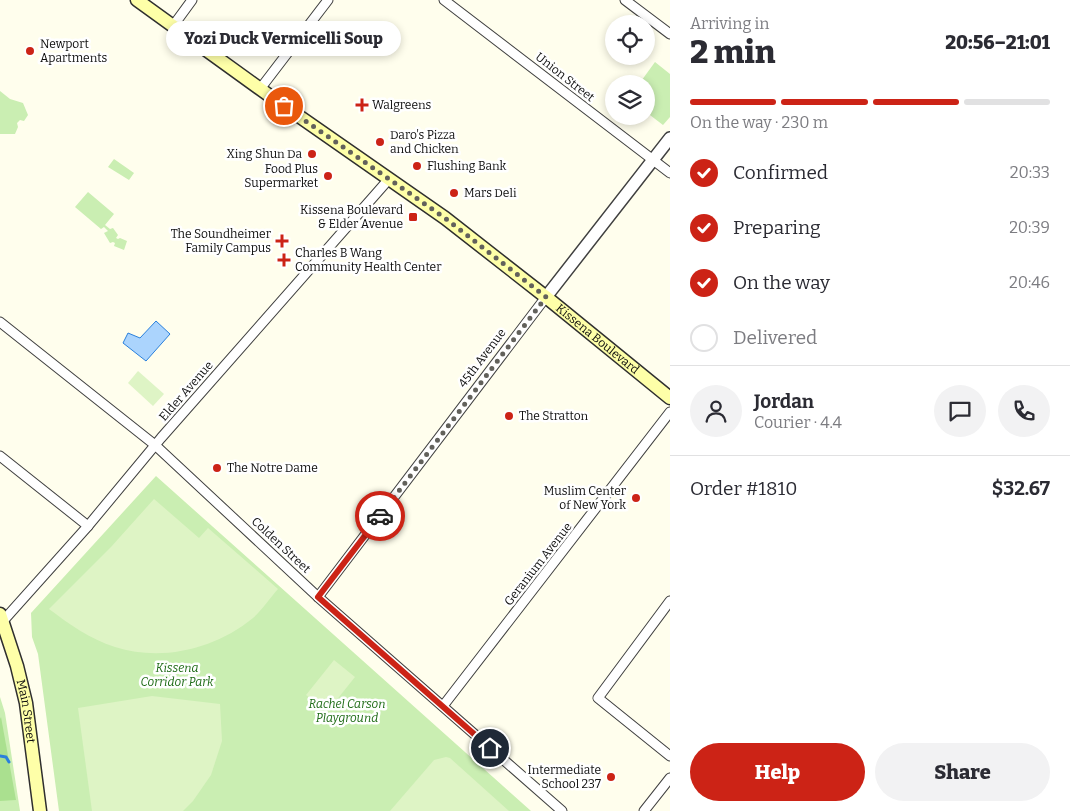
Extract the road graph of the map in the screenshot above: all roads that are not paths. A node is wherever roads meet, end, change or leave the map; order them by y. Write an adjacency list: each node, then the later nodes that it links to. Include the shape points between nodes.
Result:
1 (137, 0): 6 (main road, Kissena Boulevard)
2 (192, 0): 6 (street)
3 (328, 0): 8 (street)
4 (444, 0): 10 (street, Union Street)
5 (625, 0): 7 (street)
6 (172, 26): 8 (main road, Kissena Boulevard)
7 (670, 34)
8 (260, 89): 12 (main road, Kissena Boulevard)
9 (670, 138): 10 (street, 45th Avenue)
10 (653, 160): 11 (street, Union Street); 13 (street, 45th Avenue)
11 (670, 173)
12 (389, 179): 13 (main road, Kissena Boulevard); 17 (street, Elder Avenue)
13 (546, 297): 15 (main road, Kissena Boulevard); 20 (street, 45th Avenue)
14 (0, 322): 17 (street, Colden Street)
15 (670, 398)
16 (670, 412): 23 (street, Geranium Avenue)
17 (155, 445): 19 (street, Elder Avenue); 20 (street, Colden Street)
18 (0, 456): 19 (street)
19 (88, 526): 22 (street, Elder Avenue)
20 (318, 597): 23 (street, Colden Street)
21 (670, 601): 24 (street, via 598,698)
22 (2, 617): 26 (main road, Main Street, via 26,703)
23 (443, 706): 27 (street, Colden Street)
24 (670, 756)
25 (670, 778): 28 (street)
26 (40, 811)
27 (562, 811)
28 (644, 811)

